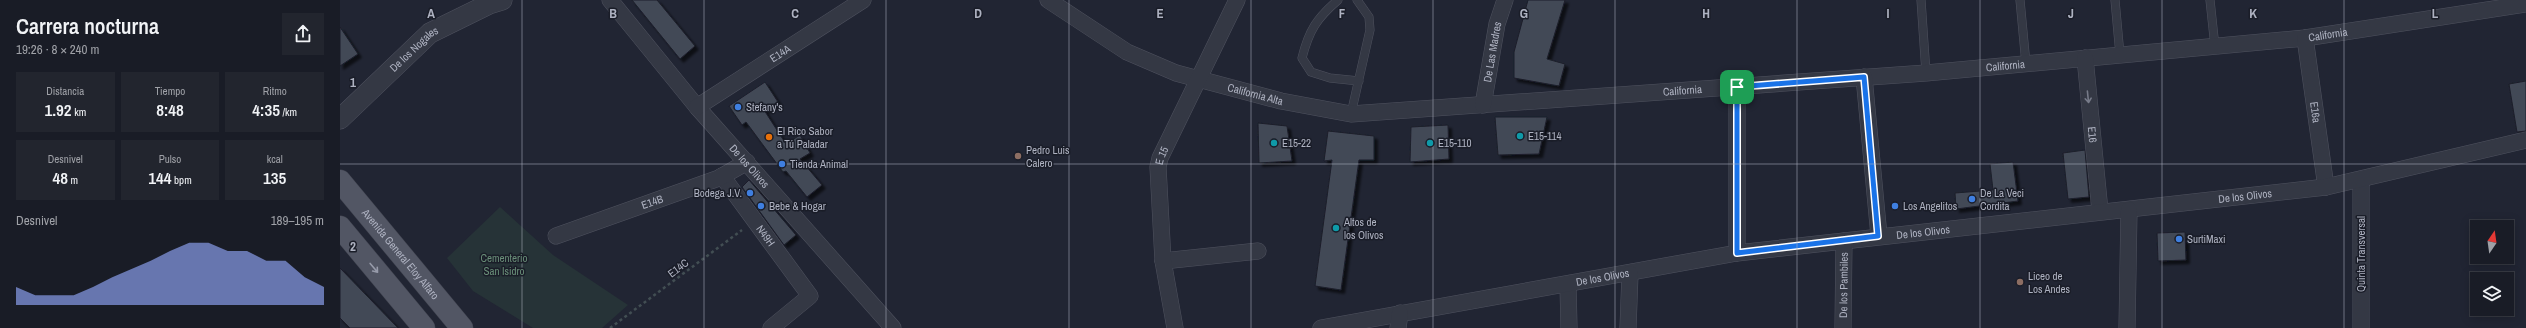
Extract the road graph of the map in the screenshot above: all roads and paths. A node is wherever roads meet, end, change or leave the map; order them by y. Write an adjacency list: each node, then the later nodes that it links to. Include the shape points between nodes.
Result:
1 (610, 0): 25 (street, De los Olivos)
2 (863, 0): 25 (street, E14A)
3 (1048, 0): 21 (street, California Alta, via 1127,52)
4 (1237, 0): 21 (street, E 15)
5 (1338, 0): 22 (lane, via 1315,22 1307,38 1302,58 1310,72 1330,78)
6 (1357, 0): 22 (lane, via 1369,17 1370,30)
7 (1505, 0): 24 (street, De Las Madres, via 1497,24)
8 (1921, 0): 19 (lane)
9 (2020, 0): 18 (lane)
10 (2115, 0): 16 (lane)
11 (2210, 0): 15 (lane)
12 (492, 1): 27 (street, De los Nogales, via 430,33)
13 (2526, 4): 14 (street, California)
14 (2305, 38): 15 (street, California); 33 (street, E16a)
15 (2214, 47): 16 (street, California)
16 (2120, 55): 17 (street, California)
17 (2085, 58): 18 (street, California); 35 (street, E16, one-way to 35)
18 (2026, 64): 19 (street, California)
19 (1926, 73): 20 (street, California)
20 (1864, 77): 23 (street, California); 39 (street)
21 (1196, 80): 26 (street, California Alta, via 1281,101); 43 (street, E 15, via 1158,167)
22 (1359, 81): 26 (lane)
23 (1737, 87): 24 (street, California); 42 (street)
24 (1483, 105): 26 (street, California Alta)
25 (697, 107): 29 (street, De los Olivos)
26 (1351, 114)
27 (340, 119)
28 (2526, 140): 31 (street, De los Olivos)
29 (747, 162): 30 (street, E14B); 51 (street, De los Olivos)
30 (722, 176): 36 (street, N49H); 38 (street, E14B)
31 (2361, 180): 33 (street, De los Olivos); 58 (street, Quinta Transversal)
32 (344, 186): 48 (main road, Avenida General Eloy Alfaro)
33 (2326, 187): 34 (street, De los Olivos)
34 (2129, 210): 35 (street, De los Olivos); 57 (street)
35 (2100, 211): 39 (street, De los Olivos)
36 (756, 220): 49 (path, E14C); 50 (street, N49H, via 810,296)
37 (340, 227): 47 (main road, one-way to 47)
38 (556, 236)
39 (1878, 236): 40 (street, De los Olivos)
40 (1844, 241): 42 (street, De los Olivos); 56 (street, De los Pambiles)
41 (1258, 250): 43 (street)
42 (1737, 253): 44 (street, De los Olivos)
43 (1163, 261): 52 (street, E 15)
44 (1630, 274): 45 (street, De los Olivos); 55 (street)
45 (1568, 285): 46 (street, De los Olivos); 54 (street)
46 (1399, 321): 53 (street, De los Olivos)
47 (424, 328)
48 (462, 328)
49 (610, 328)
50 (771, 328)
51 (893, 328)
52 (1175, 328)
53 (1320, 328)
54 (1569, 328)
55 (1628, 328)
56 (1844, 328)
57 (2128, 328)
58 (2362, 328)

